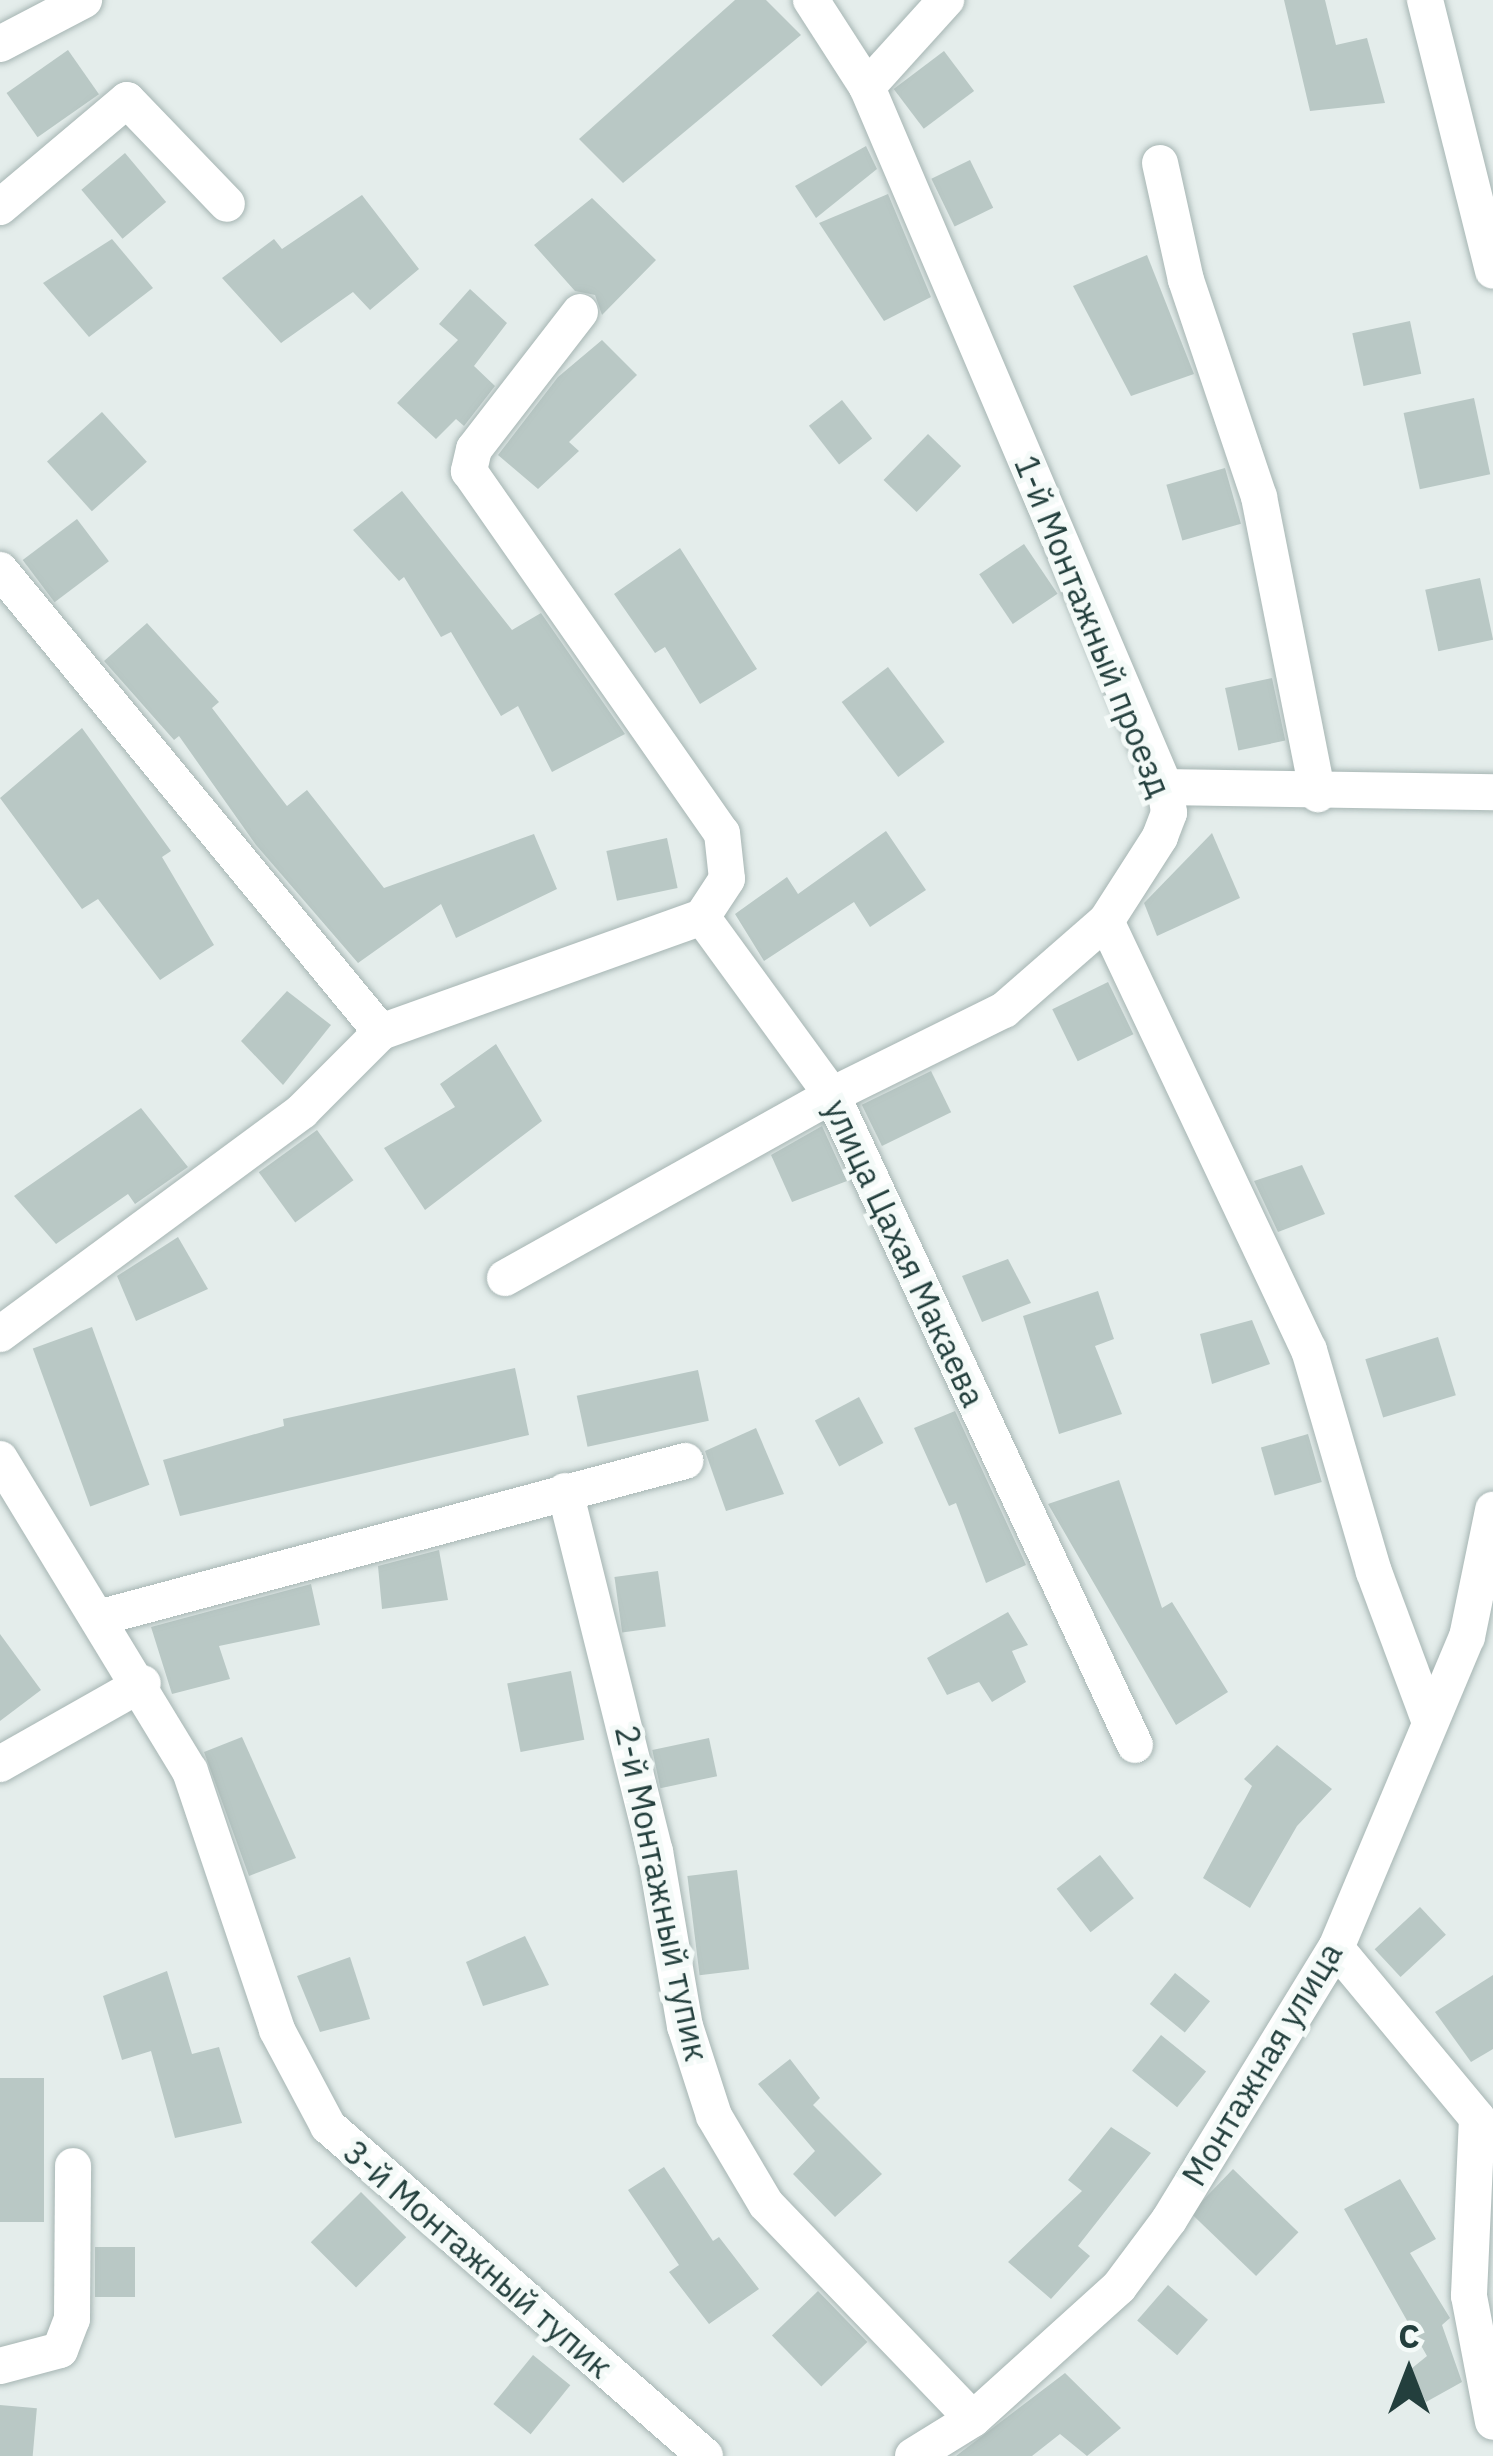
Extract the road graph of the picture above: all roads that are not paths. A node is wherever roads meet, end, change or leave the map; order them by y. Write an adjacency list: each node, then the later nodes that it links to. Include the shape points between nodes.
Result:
1 (84, 0): 5 (street)
2 (811, 0): 6 (street, 1-й Монтажный проезд)
3 (946, 0): 6 (street)
4 (1425, 0): 10 (street)
5 (0, 44)
6 (867, 87): 13 (street, 1-й Монтажный проезд)
7 (1160, 163): 15 (street, via 1186,280 1259,496)
8 (226, 204): 9 (street, via 127,100)
9 (0, 207)
10 (1493, 272)
11 (580, 312): 16 (street, via 474,449 469,472 722,833 727,879)
12 (0, 570): 18 (street)
13 (1166, 787): 15 (street); 17 (street, 1-й Монтажный проезд, via 1169,813 1160,837)
14 (1493, 792): 15 (street)
15 (1318, 794)
16 (702, 916): 18 (street); 19 (street, улица Цахая Макаева)
17 (1106, 921): 19 (street, 1-й Монтажный проезд, via 1004,1010); 28 (street, via 1309,1350 1374,1572)
18 (380, 1032): 21 (street, via 302,1111)
19 (832, 1095): 20 (street, 1-й Монтажный проезд); 29 (street, улица Цахая Макаева)
20 (505, 1278)
21 (0, 1334)
22 (0, 1459): 26 (street, 3-й Монтажный тупик)
23 (685, 1461): 24 (street)
24 (565, 1491): 26 (street); 35 (street, 2-й Монтажный тупик, via 655,1851 685,2026 714,2116 766,2204)
25 (1493, 1510): 28 (street, Монтажная улица, via 1468,1637)
26 (98, 1618): 27 (street, 3-й Монтажный тупик)
27 (143, 1683): 30 (street); 37 (street, 3-й Монтажный тупик, via 190,1771 277,2030 328,2126)
28 (1429, 1720): 31 (street, Монтажная улица)
29 (1135, 1745)
30 (0, 1764)
31 (1336, 1948): 32 (street); 35 (street, Монтажная улица, via 1119,2287)
32 (1485, 2112): 36 (street, via 1469,2296)
33 (73, 2166): 34 (street, via 72,2319 60,2350)
34 (0, 2366)
35 (973, 2419): 38 (street, Монтажная улица)
36 (1493, 2422)
37 (705, 2456)
38 (913, 2456)

